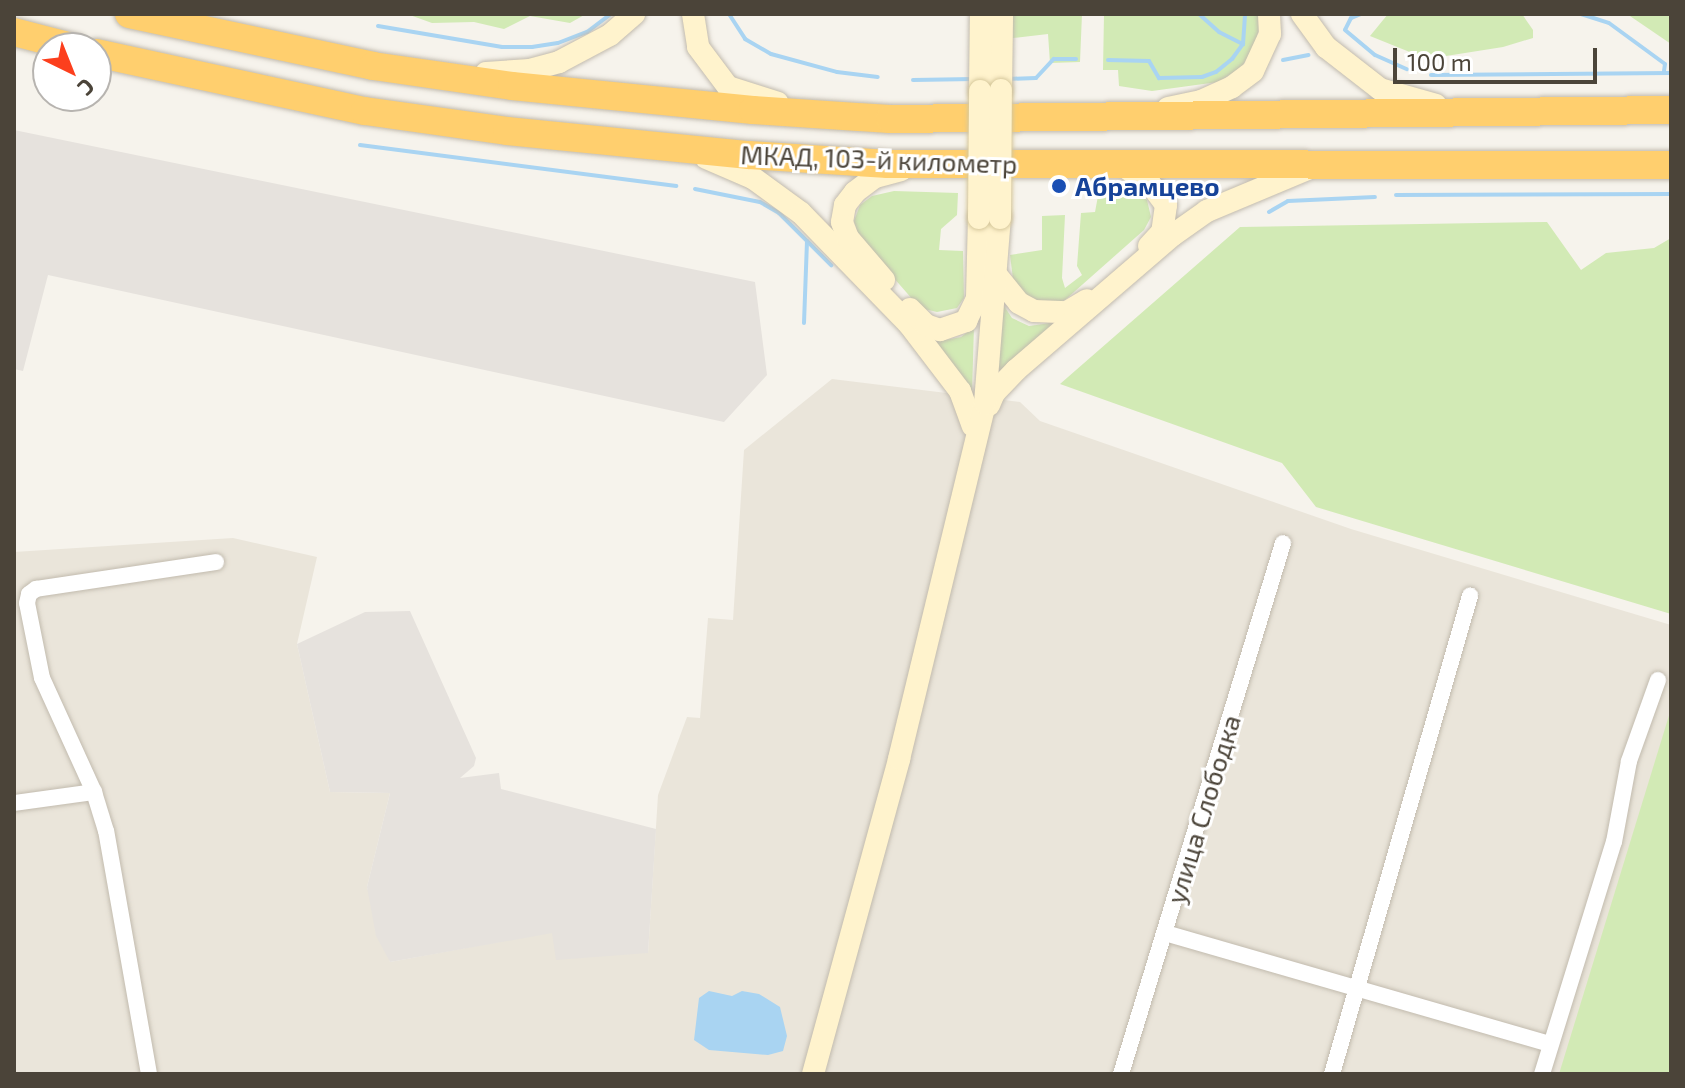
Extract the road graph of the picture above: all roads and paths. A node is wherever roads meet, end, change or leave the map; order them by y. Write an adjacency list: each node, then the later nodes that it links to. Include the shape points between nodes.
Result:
1 (129, 14): 8 (highway, МКАД, 103-й километр)
2 (634, 14): 8 (main road, via 586,49 530,70 497,74)
3 (693, 14): 11 (main road, via 698,47 728,87 760,100)
4 (1269, 14): 12 (main road, via 1270,34 1253,71 1211,96 1159,111)
5 (1302, 14): 10 (main road, via 1326,47 1380,89 1456,109)
6 (987, 15): 18 (main road, bridge)
7 (112, 56): 13 (highway, МКАД, 103-й километр, via 365,111)
8 (373, 66): 11 (highway, МКАД, 103-й километр, via 634,100)
9 (1671, 110): 10 (highway, МКАД, 103-й километр)
10 (1557, 113): 12 (highway, МКАД, 103-й километр)
11 (890, 119): 12 (highway, МКАД, 103-й километр)
12 (1035, 120)
13 (678, 149): 14 (highway, МКАД, 103-й километр); 19 (main road, via 753,178 801,213 909,324 960,391)
14 (945, 165): 15 (highway, МКАД, 103-й километр); 18 (main road, via 875,177 850,199 842,222 848,238 926,325 940,330 966,321)
15 (1122, 165): 16 (highway, МКАД, 103-й километр); 18 (main road, via 1151,185 1166,205 1162,232 1084,302 1049,314 1026,307)
16 (1317, 165): 17 (highway, МКАД, 103-й километр); 19 (main road, via 1207,211 1173,235 1016,370 994,393)
17 (1671, 165)
18 (988, 277): 19 (main road)
19 (976, 425): 30 (main road, via 903,744)
20 (1283, 543): 26 (street, улица Слободка)
21 (216, 562): 24 (street, via 29,594 42,678)
22 (1470, 595): 27 (street)
23 (1658, 680): 28 (street, via 1629,761 1614,842)
24 (94, 792): 25 (street); 29 (street, via 113,860)
25 (14, 803)
26 (1165, 933): 27 (street); 31 (street, улица Слободка)
27 (1356, 988): 28 (street); 32 (street)
28 (1550, 1044): 33 (street)
29 (149, 1074)
30 (813, 1074)
31 (1121, 1074)
32 (1332, 1074)
33 (1542, 1074)

